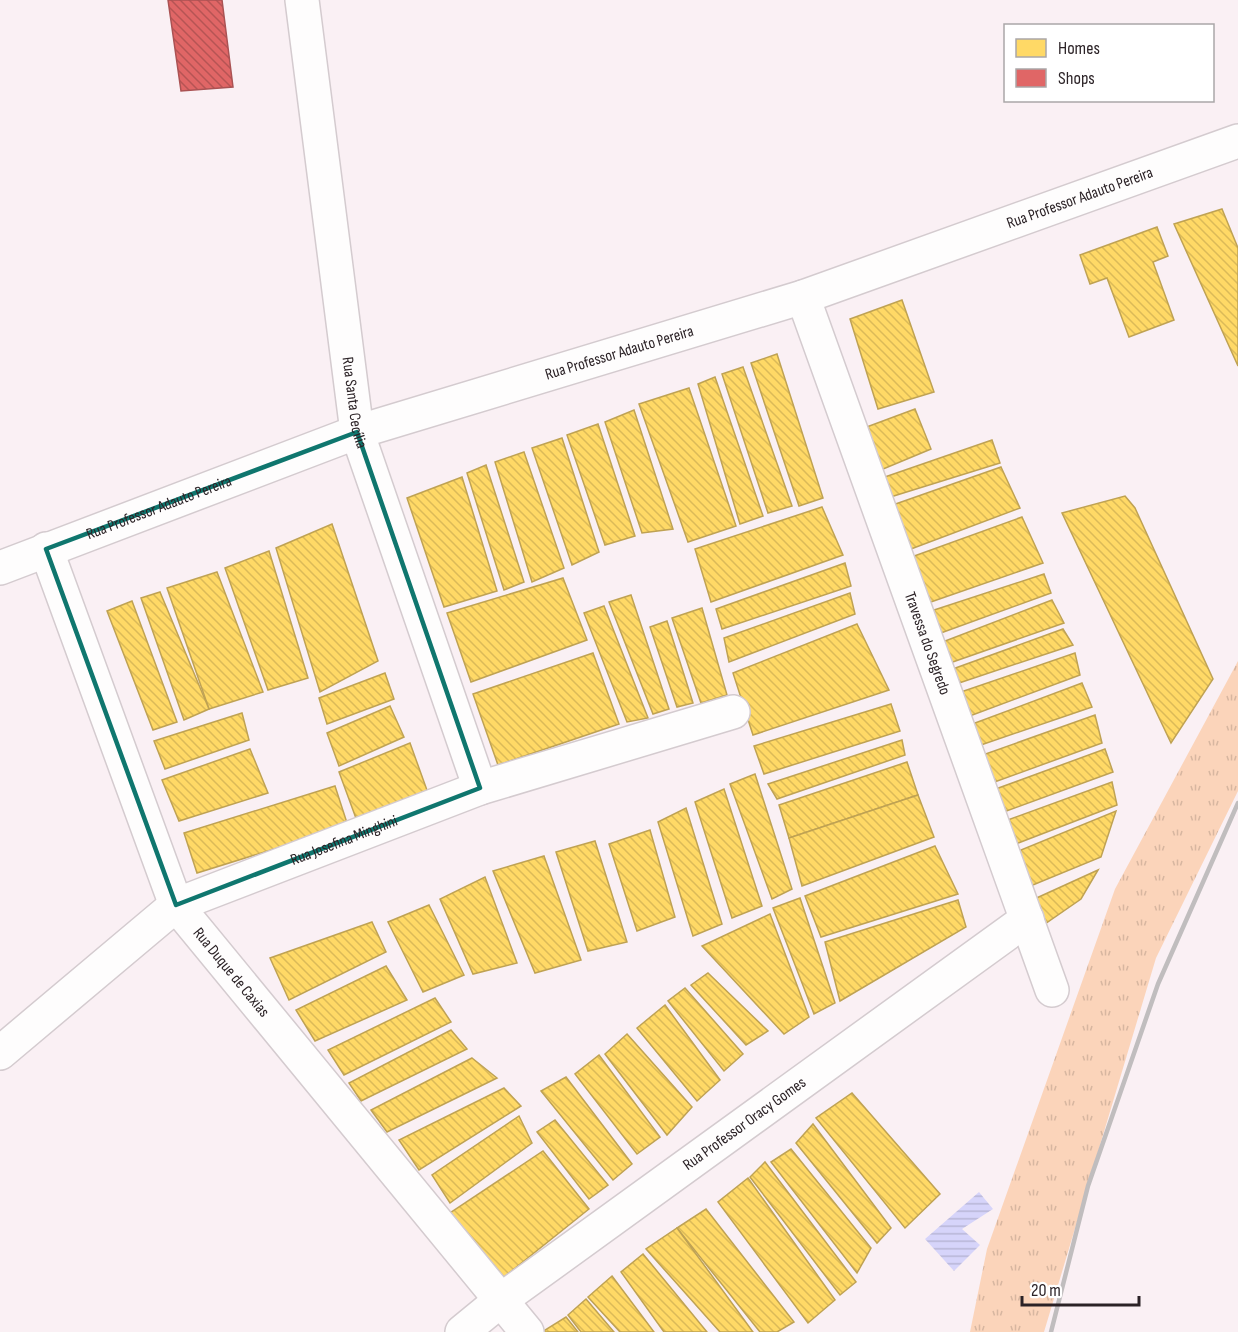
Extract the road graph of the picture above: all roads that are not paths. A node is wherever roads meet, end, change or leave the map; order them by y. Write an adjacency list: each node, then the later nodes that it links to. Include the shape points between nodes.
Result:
1 (302, 0): 4 (street, Rua Santa Cecília)
2 (1238, 141): 3 (street, Rua Professor Adauto Pereira)
3 (803, 297): 4 (street, Rua Professor Adauto Pereira); 10 (street, Travessa do Segredo)
4 (357, 432): 5 (street, Rua Professor Adauto Pereira); 8 (street, Rua Santa Cecília)
5 (46, 549): 6 (street, Rua Professor Adauto Pereira); 9 (street, Rua Duque de Caxias)
6 (0, 568)
7 (733, 712): 8 (street, Rua Josefina Minghini)
8 (480, 788): 9 (street, Rua Josefina Minghini)
9 (176, 905): 12 (street, Rua Josefina Minghini); 13 (street, Rua Duque de Caxias)
10 (1028, 919): 11 (street, Travessa do Segredo); 13 (street, Rua Professor Oracy Gomes)
11 (1052, 990)
12 (0, 1053)
13 (501, 1300): 14 (street, Rua Professor Oracy Gomes); 15 (street, Rua Duque de Caxias)
14 (462, 1332)
15 (527, 1332)

